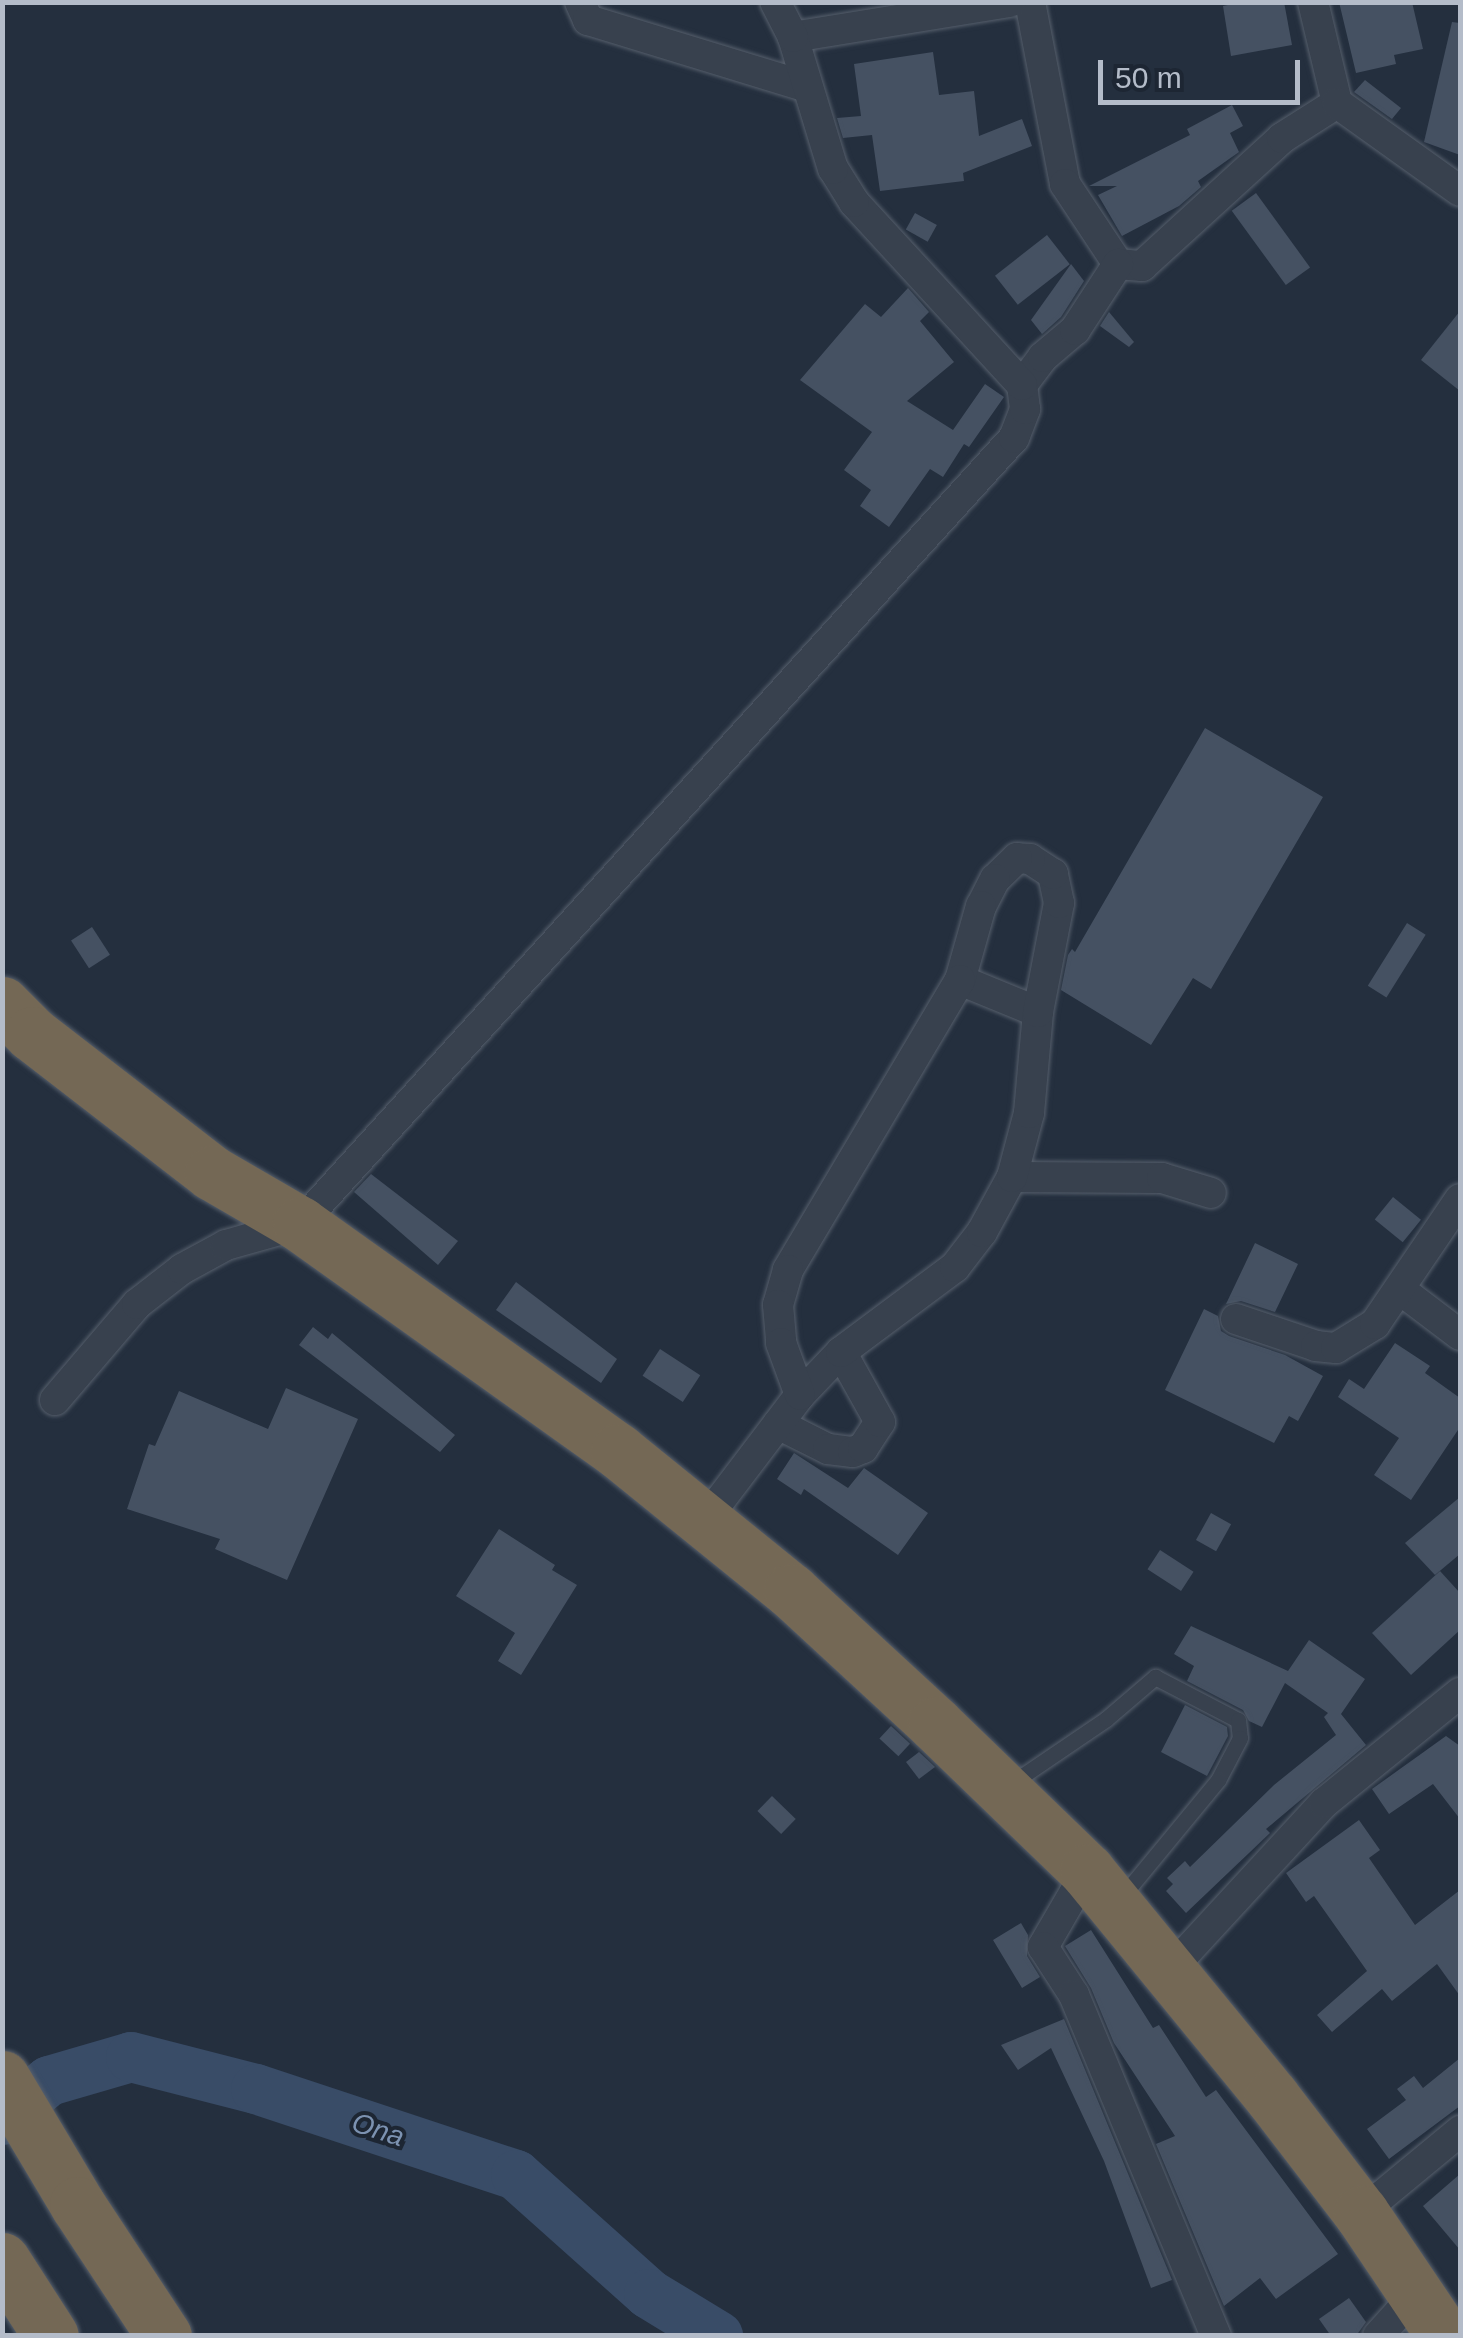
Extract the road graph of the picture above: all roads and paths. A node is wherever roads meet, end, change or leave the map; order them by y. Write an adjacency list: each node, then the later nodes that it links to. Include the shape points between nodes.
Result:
1 (580, 2): 7 (street, via 588,20)
2 (775, 2): 6 (street)
3 (1010, 2): 6 (street)
4 (1030, 2): 10 (street, via 1065,184)
5 (1313, 2): 8 (street)
6 (793, 37): 7 (street)
7 (807, 87): 11 (street, via 833,170 854,202)
8 (1337, 103): 9 (street); 10 (street, via 1282,138 1142,266)
9 (1460, 191)
10 (1118, 264): 11 (street, via 1076,330 1043,356)
11 (1022, 385): 18 (street, via 1025,409 1014,438 984,476)
12 (960, 980): 14 (street); 14 (street, via 994,879 1017,858 1030,859 1053,874 1058,904); 23 (street, via 788,1270 778,1305 782,1343)
13 (2, 1004): 18 (highway, via 197,1162)
14 (1038, 1012): 15 (street, via 1029,1113)
15 (1012, 1177): 16 (street, via 1162,1178); 22 (street, via 955,1267)
16 (1211, 1193)
17 (1460, 1199): 19 (street)
18 (300, 1224): 24 (street, via 226,1245 182,1269 138,1304); 26 (highway, via 618,1450)
19 (1402, 1291): 20 (street, via 1375,1324 1336,1348); 21 (street)
20 (1236, 1319)
21 (1460, 1335)
22 (841, 1352): 23 (street); 25 (street, via 880,1422 863,1448 828,1448)
23 (800, 1395): 25 (street)
24 (55, 1400)
25 (778, 1424): 26 (street)
26 (704, 1520): 28 (highway, via 790,1591)
27 (1460, 1693): 30 (street, via 1324,1802)
28 (1002, 1790): 29 (highway); 29 (lane, via 1155,1678 1238,1720 1240,1738 1218,1780)
29 (1101, 1889): 30 (highway); 38 (street, via 1042,1946 1074,1995)
30 (1168, 1972): 33 (highway)
31 (4, 2080): 37 (highway)
32 (1460, 2131): 33 (street)
33 (1361, 2213): 35 (highway)
34 (2, 2260): 36 (highway)
35 (1430, 2315): 39 (street)
36 (51, 2336)
37 (164, 2336)
38 (1216, 2336)
39 (1378, 2336)

